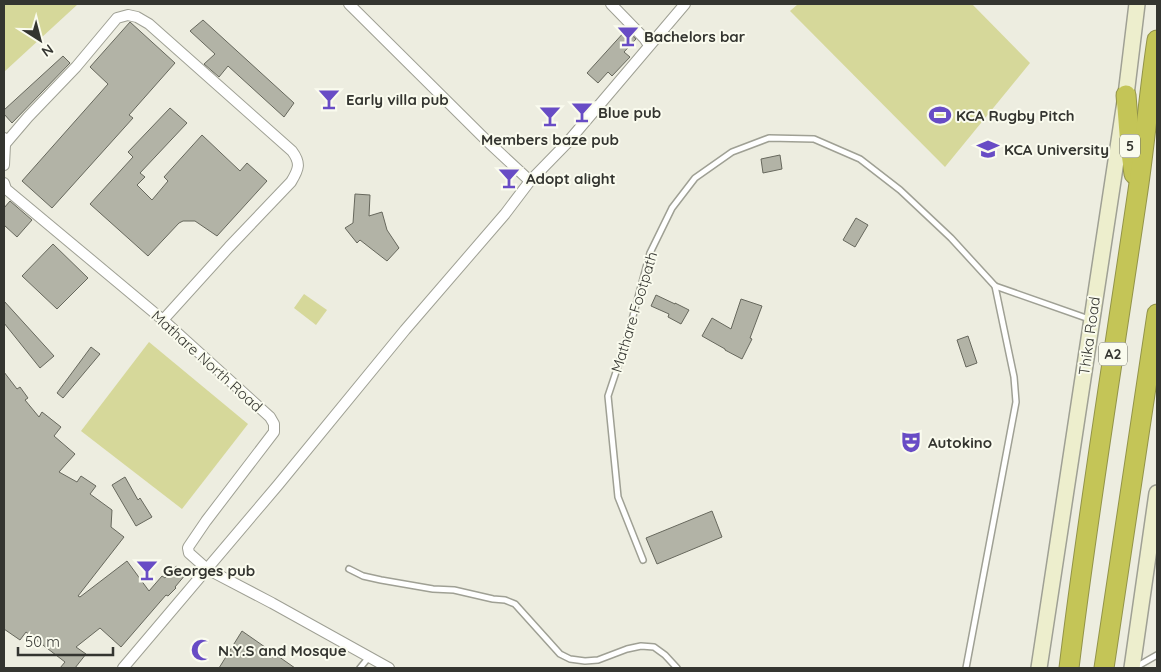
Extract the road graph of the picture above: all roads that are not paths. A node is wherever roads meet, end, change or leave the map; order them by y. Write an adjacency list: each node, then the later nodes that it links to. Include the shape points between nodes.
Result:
1 (349, 4): 10 (street)
2 (612, 4): 6 (street)
3 (685, 4): 6 (street)
4 (1137, 4): 7 (main road, Thika Road)
5 (1157, 40): 12 (highway, Thika Road / A2)
6 (649, 45): 10 (street, via 567,143)
7 (1126, 94): 12 (highway, 5); 16 (main road, Thika Road)
8 (5, 141): 9 (street); 15 (street, via 117,18 128,15 149,24 292,151 298,166 291,182)
9 (4, 165)
10 (530, 181): 19 (street)
11 (4, 183): 15 (street, Mathare North Road, via 6,189)
12 (1137, 197): 29 (highway, Thika Road / A2)
13 (995, 286): 16 (lane, Mathare Footpath); 18 (lane, Mathare Footpath, via 900,190 860,159 814,139 769,138 732,152 695,178 672,208 650,253 608,396 618,497); 27 (lane, via 1016,402)
14 (1157, 314): 30 (highway, A2)
15 (163, 320): 19 (street, Mathare North Road, via 274,424 274,432 188,548 189,553)
16 (1092, 320): 28 (main road, Thika Road)
17 (1157, 493): 31 (main road)
18 (643, 560)
19 (208, 569): 22 (street, Mathare North Road); 23 (street)
20 (349, 569): 26 (lane, via 381,580 454,590 515,604 560,654 570,659 598,660 627,649 654,647)
21 (1157, 654): 31 (lane)
22 (369, 657): 24 (lane); 25 (street, Mathare North Road)
23 (124, 668)
24 (360, 668)
25 (389, 668)
26 (677, 668)
27 (966, 668)
28 (1039, 668)
29 (1069, 668)
30 (1104, 668)
31 (1133, 668)

